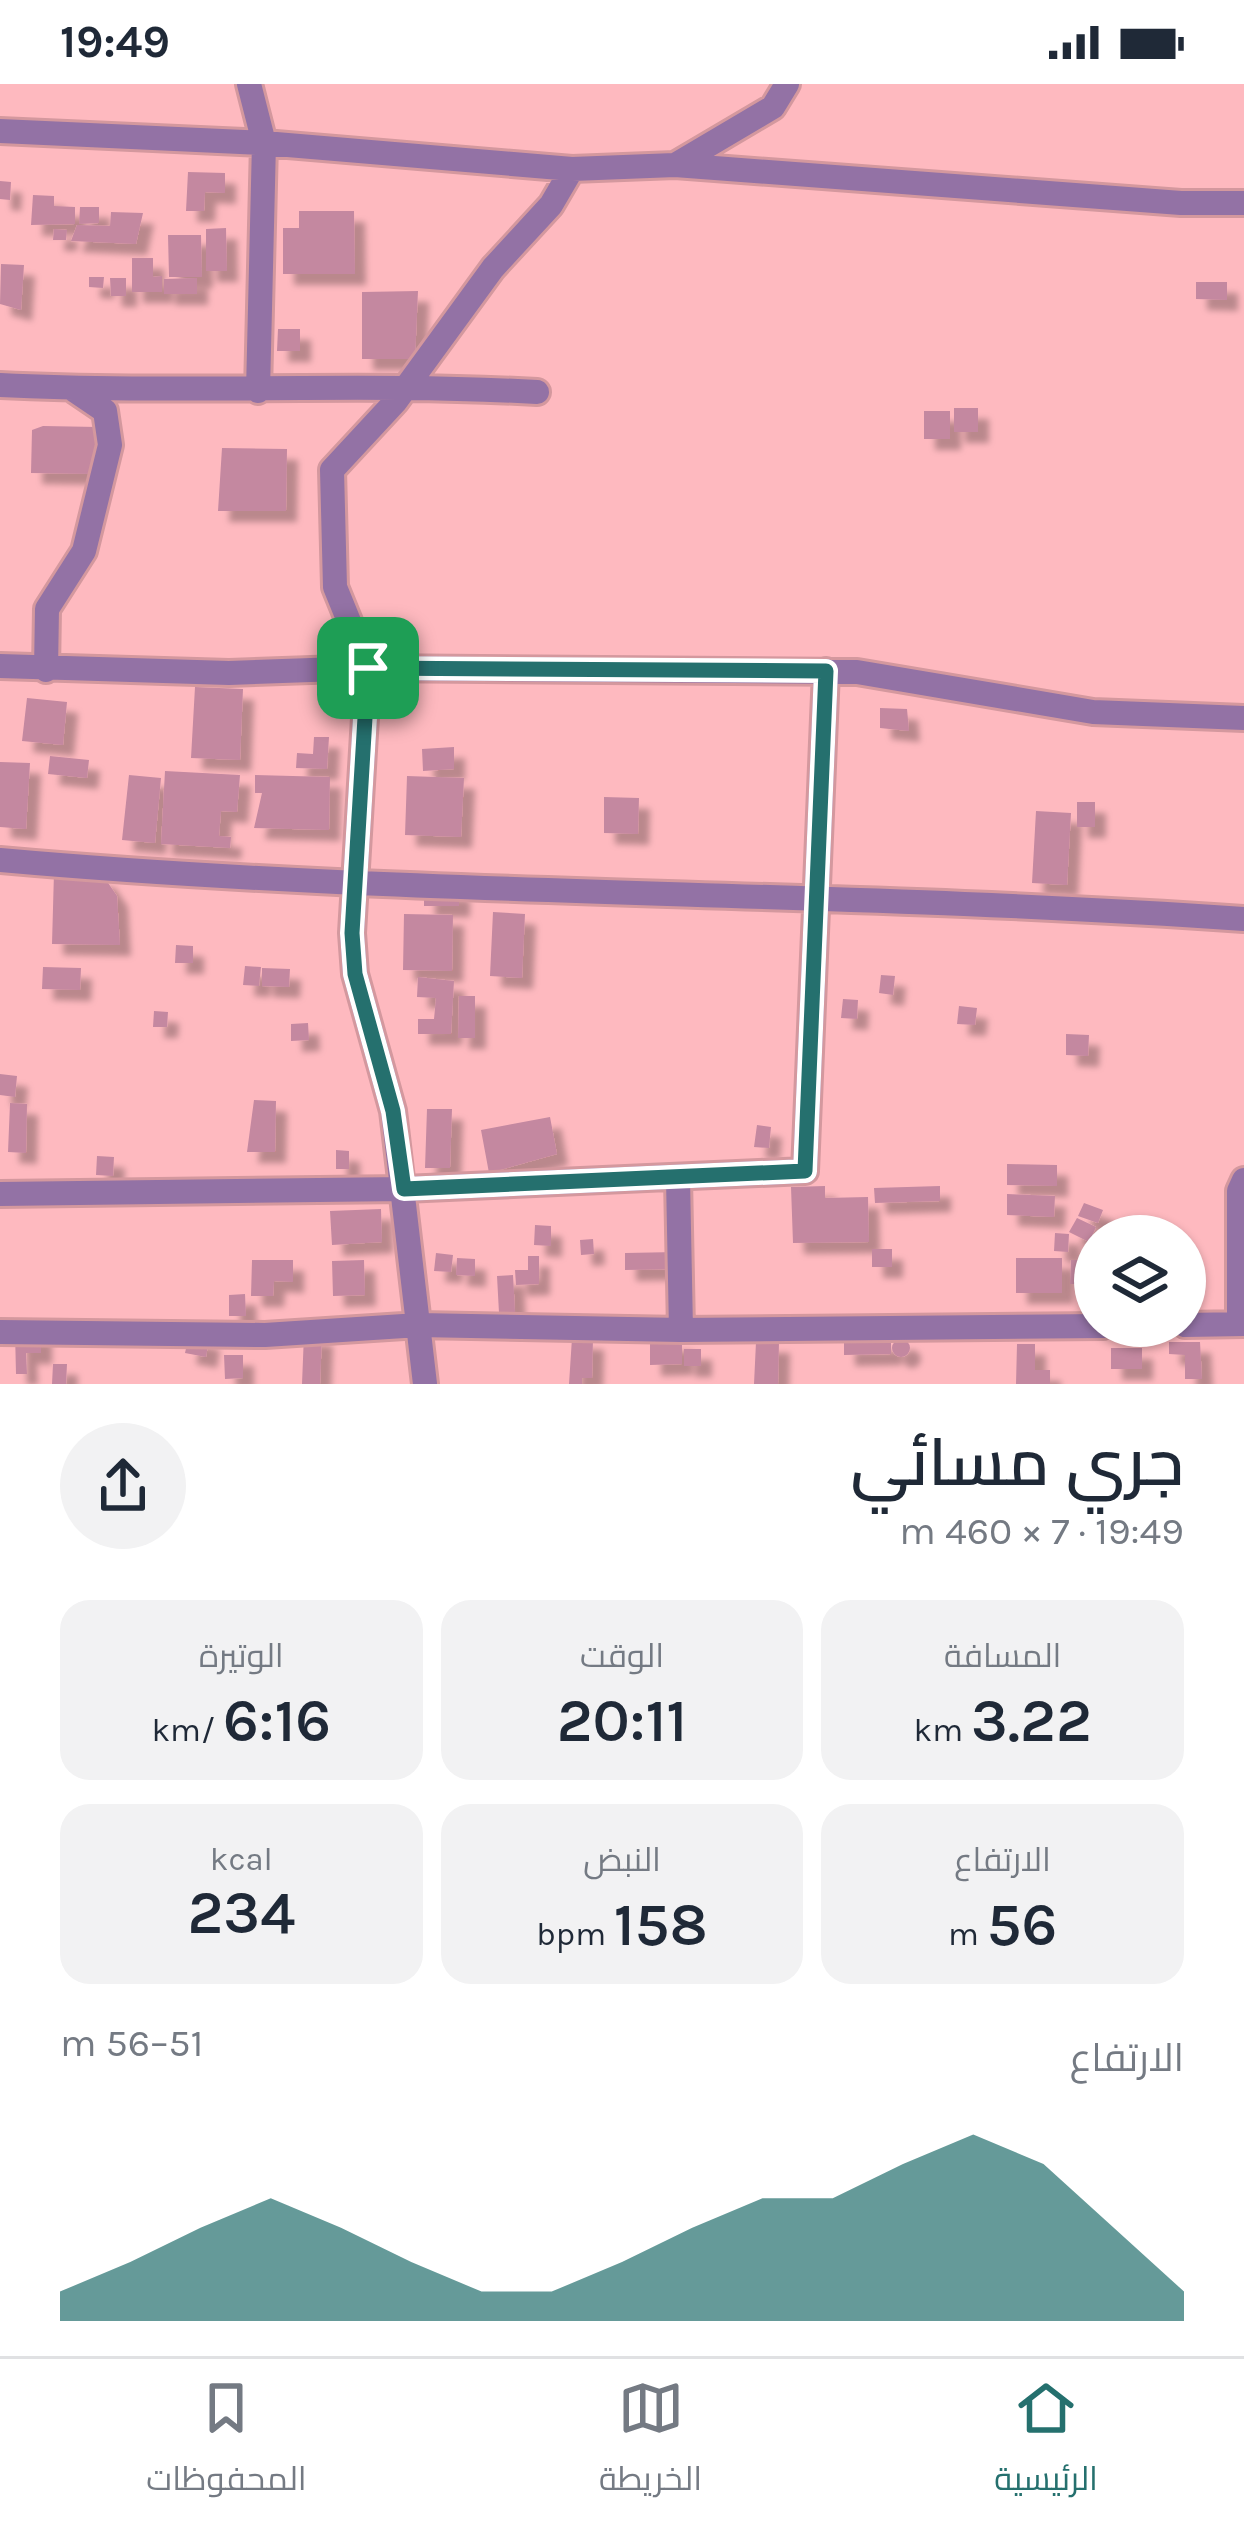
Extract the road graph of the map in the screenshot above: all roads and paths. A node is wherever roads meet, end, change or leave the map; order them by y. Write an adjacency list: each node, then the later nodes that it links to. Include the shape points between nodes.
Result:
1 (249, 84): 4 (street)
2 (787, 84): 5 (street, via 773,107)
3 (0, 131): 4 (street)
4 (264, 143): 6 (street); 11 (street)
5 (675, 165): 6 (street); 7 (street)
6 (572, 170): 9 (street)
7 (1244, 203)
8 (0, 385): 10 (street)
9 (404, 385): 11 (street); 12 (street); 14 (street, via 332,470 335,587)
10 (71, 389): 11 (street); 15 (street, via 105,411 110,445 84,551 47,609)
11 (258, 391)
12 (537, 392)
13 (0, 666): 15 (street)
14 (368, 668): 15 (street); 16 (street); 19 (street)
15 (46, 670)
16 (826, 671): 17 (street, via 905,676 1094,712); 20 (street)
17 (1244, 718)
18 (0, 860): 19 (street)
19 (357, 881): 20 (street); 24 (street, via 355,974 393,1111)
20 (819, 900): 21 (street, via 941,899); 22 (street, via 805,1171)
21 (1244, 919)
22 (678, 1178): 24 (street); 30 (street)
23 (1244, 1180): 26 (street)
24 (404, 1189): 25 (street); 27 (street)
25 (0, 1194)
26 (1242, 1324): 28 (street)
27 (419, 1325): 30 (street); 31 (street, via 266,1335); 32 (street)
28 (1206, 1325)
29 (1074, 1326): 30 (street)
30 (681, 1330)
31 (0, 1332)
32 (425, 1384)

